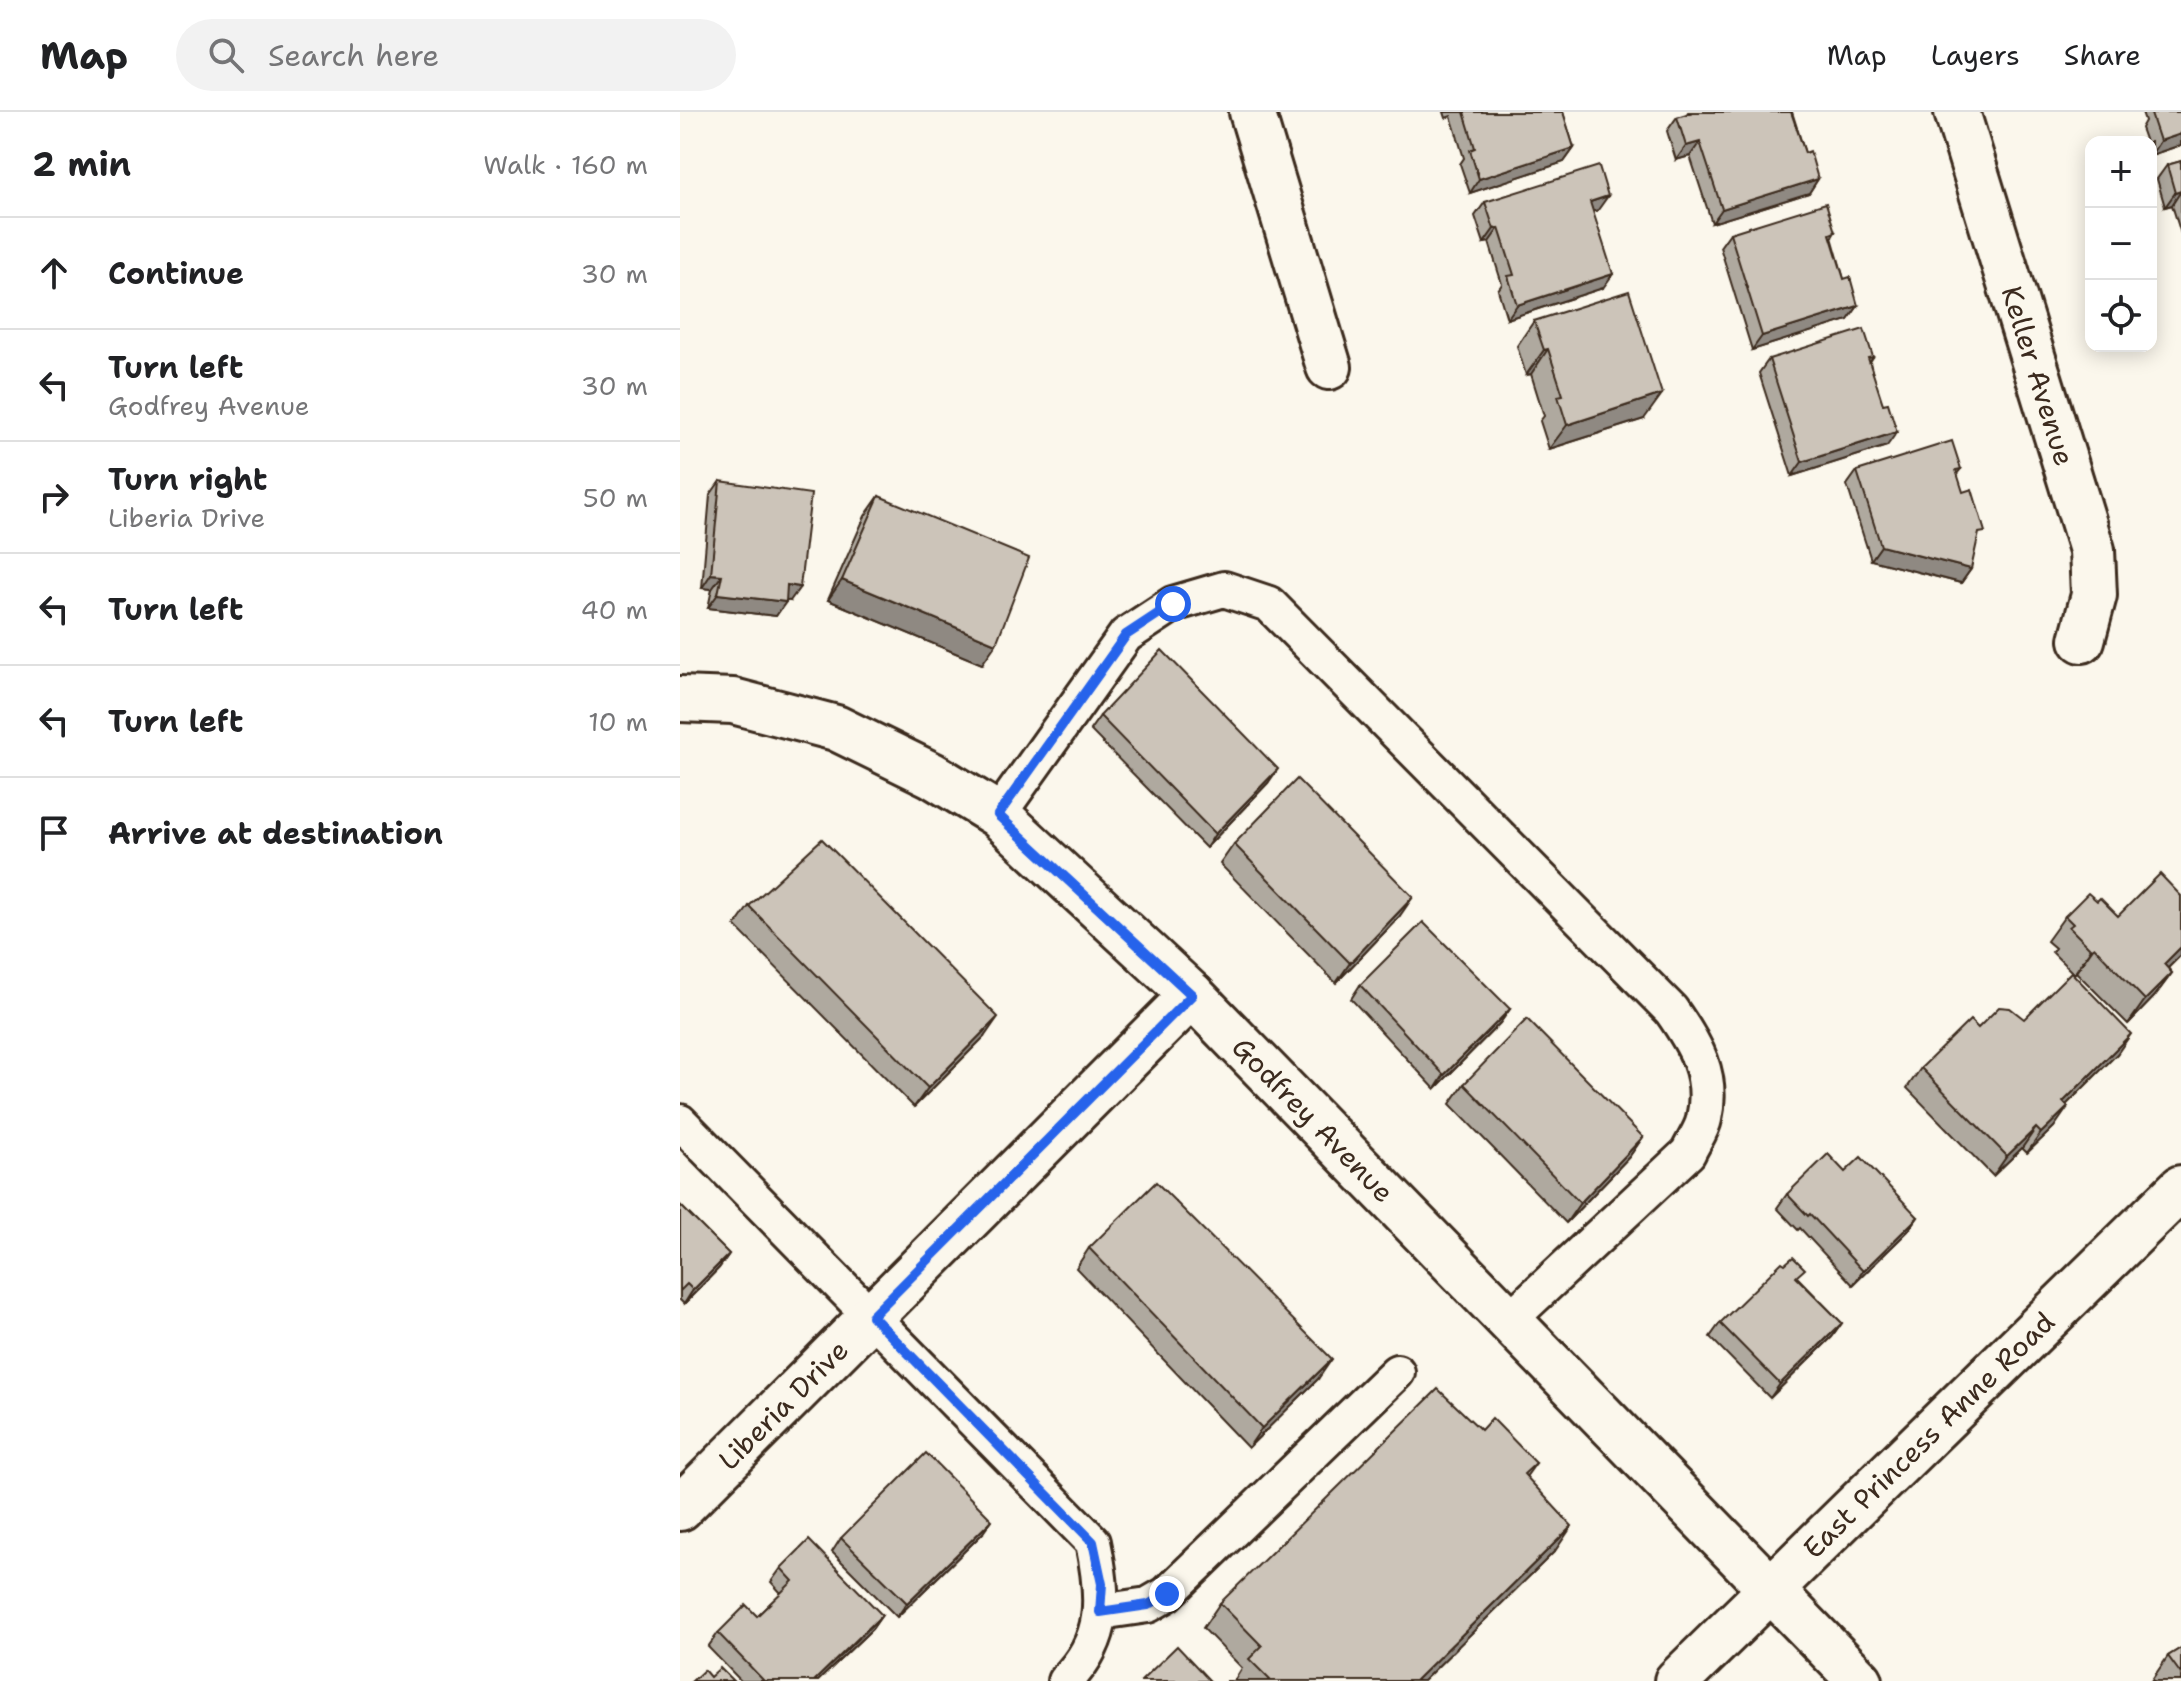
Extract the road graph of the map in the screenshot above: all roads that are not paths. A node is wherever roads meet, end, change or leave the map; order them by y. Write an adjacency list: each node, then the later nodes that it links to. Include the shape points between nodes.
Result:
1 (1252, 112): 3 (street)
2 (1957, 112): 4 (street, Keller Avenue, via 2092,550 2094,595)
3 (1329, 367)
4 (2082, 640)
5 (680, 699): 6 (street, Godfrey Avenue, via 733,701 836,728 932,775)
6 (998, 815): 7 (street, Godfrey Avenue); 11 (lane, via 1126,635 1173,604 1224,589 1269,604 1671,1010 1693,1041 1706,1077 1704,1120 1688,1153)
7 (1192, 995): 10 (street, Liberia Drive); 11 (street, Godfrey Avenue)
8 (680, 1122): 10 (lane)
9 (2181, 1188): 14 (street, East Princess Anne Road)
10 (872, 1316): 13 (street, Liberia Drive); 15 (lane, via 1093,1542 1102,1584)
11 (1508, 1321): 14 (street, Godfrey Avenue)
12 (1397, 1372): 15 (lane, via 1167,1594 1148,1605)
13 (680, 1508)
14 (1769, 1590): 17 (street, East Princess Anne Road); 18 (street, Godfrey Avenue)
15 (1100, 1612): 16 (lane, via 1098,1630)
16 (1065, 1681)
17 (1677, 1681)
18 (1860, 1681)

